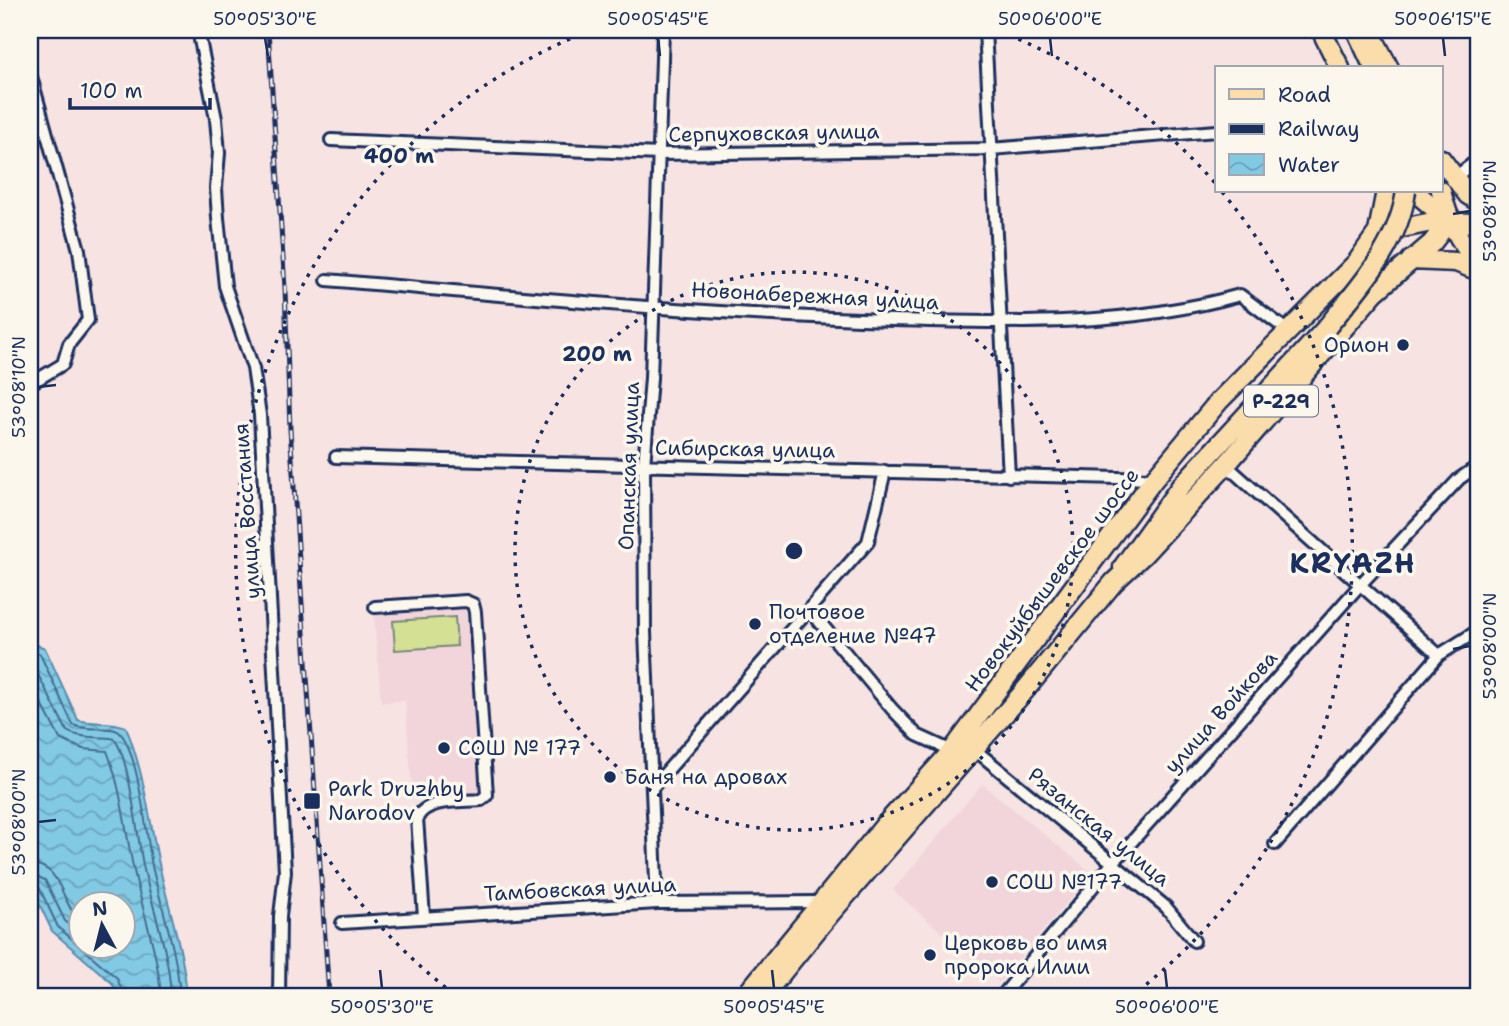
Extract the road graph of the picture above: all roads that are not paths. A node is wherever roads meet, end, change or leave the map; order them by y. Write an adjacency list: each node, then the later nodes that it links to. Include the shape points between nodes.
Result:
1 (198, 30): 59 (street, улица Восстания, via 216,119 216,188 225,286 253,368 260,415 285,872)
2 (663, 30): 14 (street, Опанская улица)
3 (985, 30): 13 (street)
4 (1321, 30): 7 (main road)
5 (1356, 30): 8 (main road)
6 (1369, 30): 9 (main road)
7 (1339, 66)
8 (1373, 66)
9 (1388, 66)
10 (30, 73): 35 (street, via 79,250 88,320 69,344 63,364)
11 (1215, 131): 13 (street, Серпуховская улица)
12 (331, 140): 14 (street, Серпуховская улица)
13 (990, 149): 14 (street, Серпуховская улица); 33 (street)
14 (660, 154): 32 (street, Опанская улица)
15 (1479, 159): 17 (street)
16 (1442, 160): 17 (main road)
17 (1455, 177): 22 (main road)
18 (1386, 192): 25 (main road, Новокуйбышевское шоссе)
19 (1406, 192): 43 (main road, Новокуйбышевское шоссе, bridge, via 1396,230 1380,260 1327,327 1181,486 1136,544)
20 (1415, 192): 23 (main road)
21 (1441, 192): 23 (main road)
22 (1479, 202)
23 (1449, 221): 24 (main road); 25 (main road); 26 (main road, Новокуйбышевское шоссе / Р-229); 28 (main road)
24 (1479, 223)
25 (1378, 232): 27 (main road, Новокуйбышевское шоссе)
26 (1411, 260): 29 (main road, via 1456,262); 31 (main road, Новокуйбышевское шоссе / Р-229)
27 (1357, 262): 31 (main road, via 1372,267); 34 (main road, Новокуйбышевское шоссе)
28 (1479, 264)
29 (1479, 271)
30 (327, 280): 32 (street, Новонабережная улица)
31 (1380, 287): 37 (main road, Новокуйбышевское шоссе / Р-229)
32 (653, 307): 33 (street, Новонабережная улица); 39 (street, Опанская улица)
33 (999, 323): 34 (street, Новонабережная улица, via 1075,322 1176,311 1240,295); 41 (street)
34 (1288, 331): 42 (main road, Новокуйбышевское шоссе, via 1219,401)
35 (30, 384)
36 (336, 457): 39 (street, Сибирская улица)
37 (1226, 465): 43 (main road, Новокуйбышевское шоссе / Р-229); 44 (street)
38 (1479, 465): 44 (street, улица Войкова, via 1459,479)
39 (644, 466): 40 (street, Сибирская улица); 51 (street, Опанская улица, via 645,632)
40 (885, 471): 41 (street, Сибирская улица); 46 (street, via 868,542)
41 (1009, 476): 42 (street, Сибирская улица)
42 (1154, 479): 50 (main road, Новокуйбышевское шоссе)
43 (1114, 582): 49 (main road, Новокуйбышевское шоссе)
44 (1359, 586): 48 (street); 53 (street, улица Войкова)
45 (375, 607): 56 (street, via 466,601 473,604 475,612 487,795 481,800 421,809 417,818)
46 (809, 609): 50 (street, via 917,735); 51 (street)
47 (1479, 630): 48 (street)
48 (1439, 655): 52 (street)
49 (974, 749): 53 (street, Рязанская улица); 61 (main road, Новокуйбышевское шоссе)
50 (952, 751): 54 (main road, Новокуйбышевское шоссе)
51 (653, 787): 55 (street, Опанская улица)
52 (1275, 844)
53 (1112, 864): 58 (street, Рязанская улица, via 1166,907); 62 (street, улица Войкова)
54 (820, 902): 55 (street, Тамбовская улица); 60 (main road, Новокуйбышевское шоссе)
55 (657, 903): 56 (street, Тамбовская улица)
56 (424, 917): 57 (street, Тамбовская улица)
57 (342, 923)
58 (1194, 941)
59 (279, 996)
60 (745, 996)
61 (763, 996)
62 (1002, 996)

